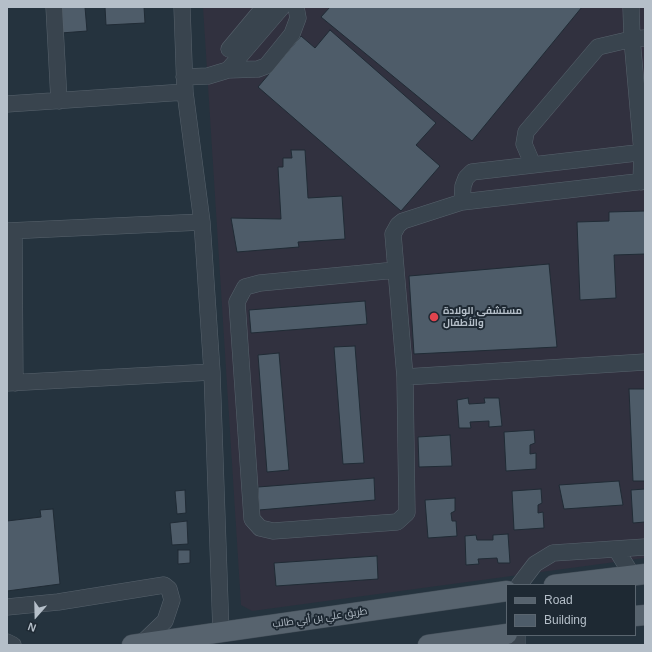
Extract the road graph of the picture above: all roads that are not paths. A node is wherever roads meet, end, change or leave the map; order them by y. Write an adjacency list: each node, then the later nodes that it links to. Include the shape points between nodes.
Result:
1 (54, 7): 11 (street)
2 (182, 7): 10 (street)
3 (264, 7): 8 (street)
4 (282, 7): 9 (street)
5 (296, 7): 9 (street, via 298,18 292,34 266,66 258,69)
6 (631, 7): 7 (street)
7 (639, 38): 13 (street); 14 (street, via 598,47 526,132 524,144)
8 (229, 49)
9 (228, 70): 10 (street)
10 (185, 85): 11 (street); 17 (street)
11 (59, 101): 12 (street)
12 (7, 104)
13 (644, 152): 14 (street); 15 (street)
14 (533, 165): 16 (street, via 472,172 463,186)
15 (643, 182): 16 (street)
16 (462, 202): 19 (street, via 398,224 392,234)
17 (202, 222): 18 (street); 21 (street)
18 (11, 231): 23 (street)
19 (396, 270): 22 (street); 22 (street, via 260,282 246,288 237,302 252,519 260,528 273,531 397,522 407,513)
20 (645, 362): 22 (street)
21 (212, 372): 23 (street); 31 (street)
22 (405, 376)
23 (11, 383)
24 (645, 547): 25 (street)
25 (616, 549): 26 (street); 27 (street, via 554,553 535,564)
26 (638, 574): 28 (main road)
27 (520, 584)
28 (562, 584)
29 (506, 591): 31 (main road, طريق علي بن أبي طالب)
30 (7, 607): 34 (street, via 58,602 164,585 169,589 172,600 165,621)
31 (221, 633): 34 (main road, طريق علي بن أبي طالب)
32 (506, 634): 36 (main road)
33 (7, 642): 35 (street)
34 (137, 644)
35 (13, 645)
36 (428, 645)

